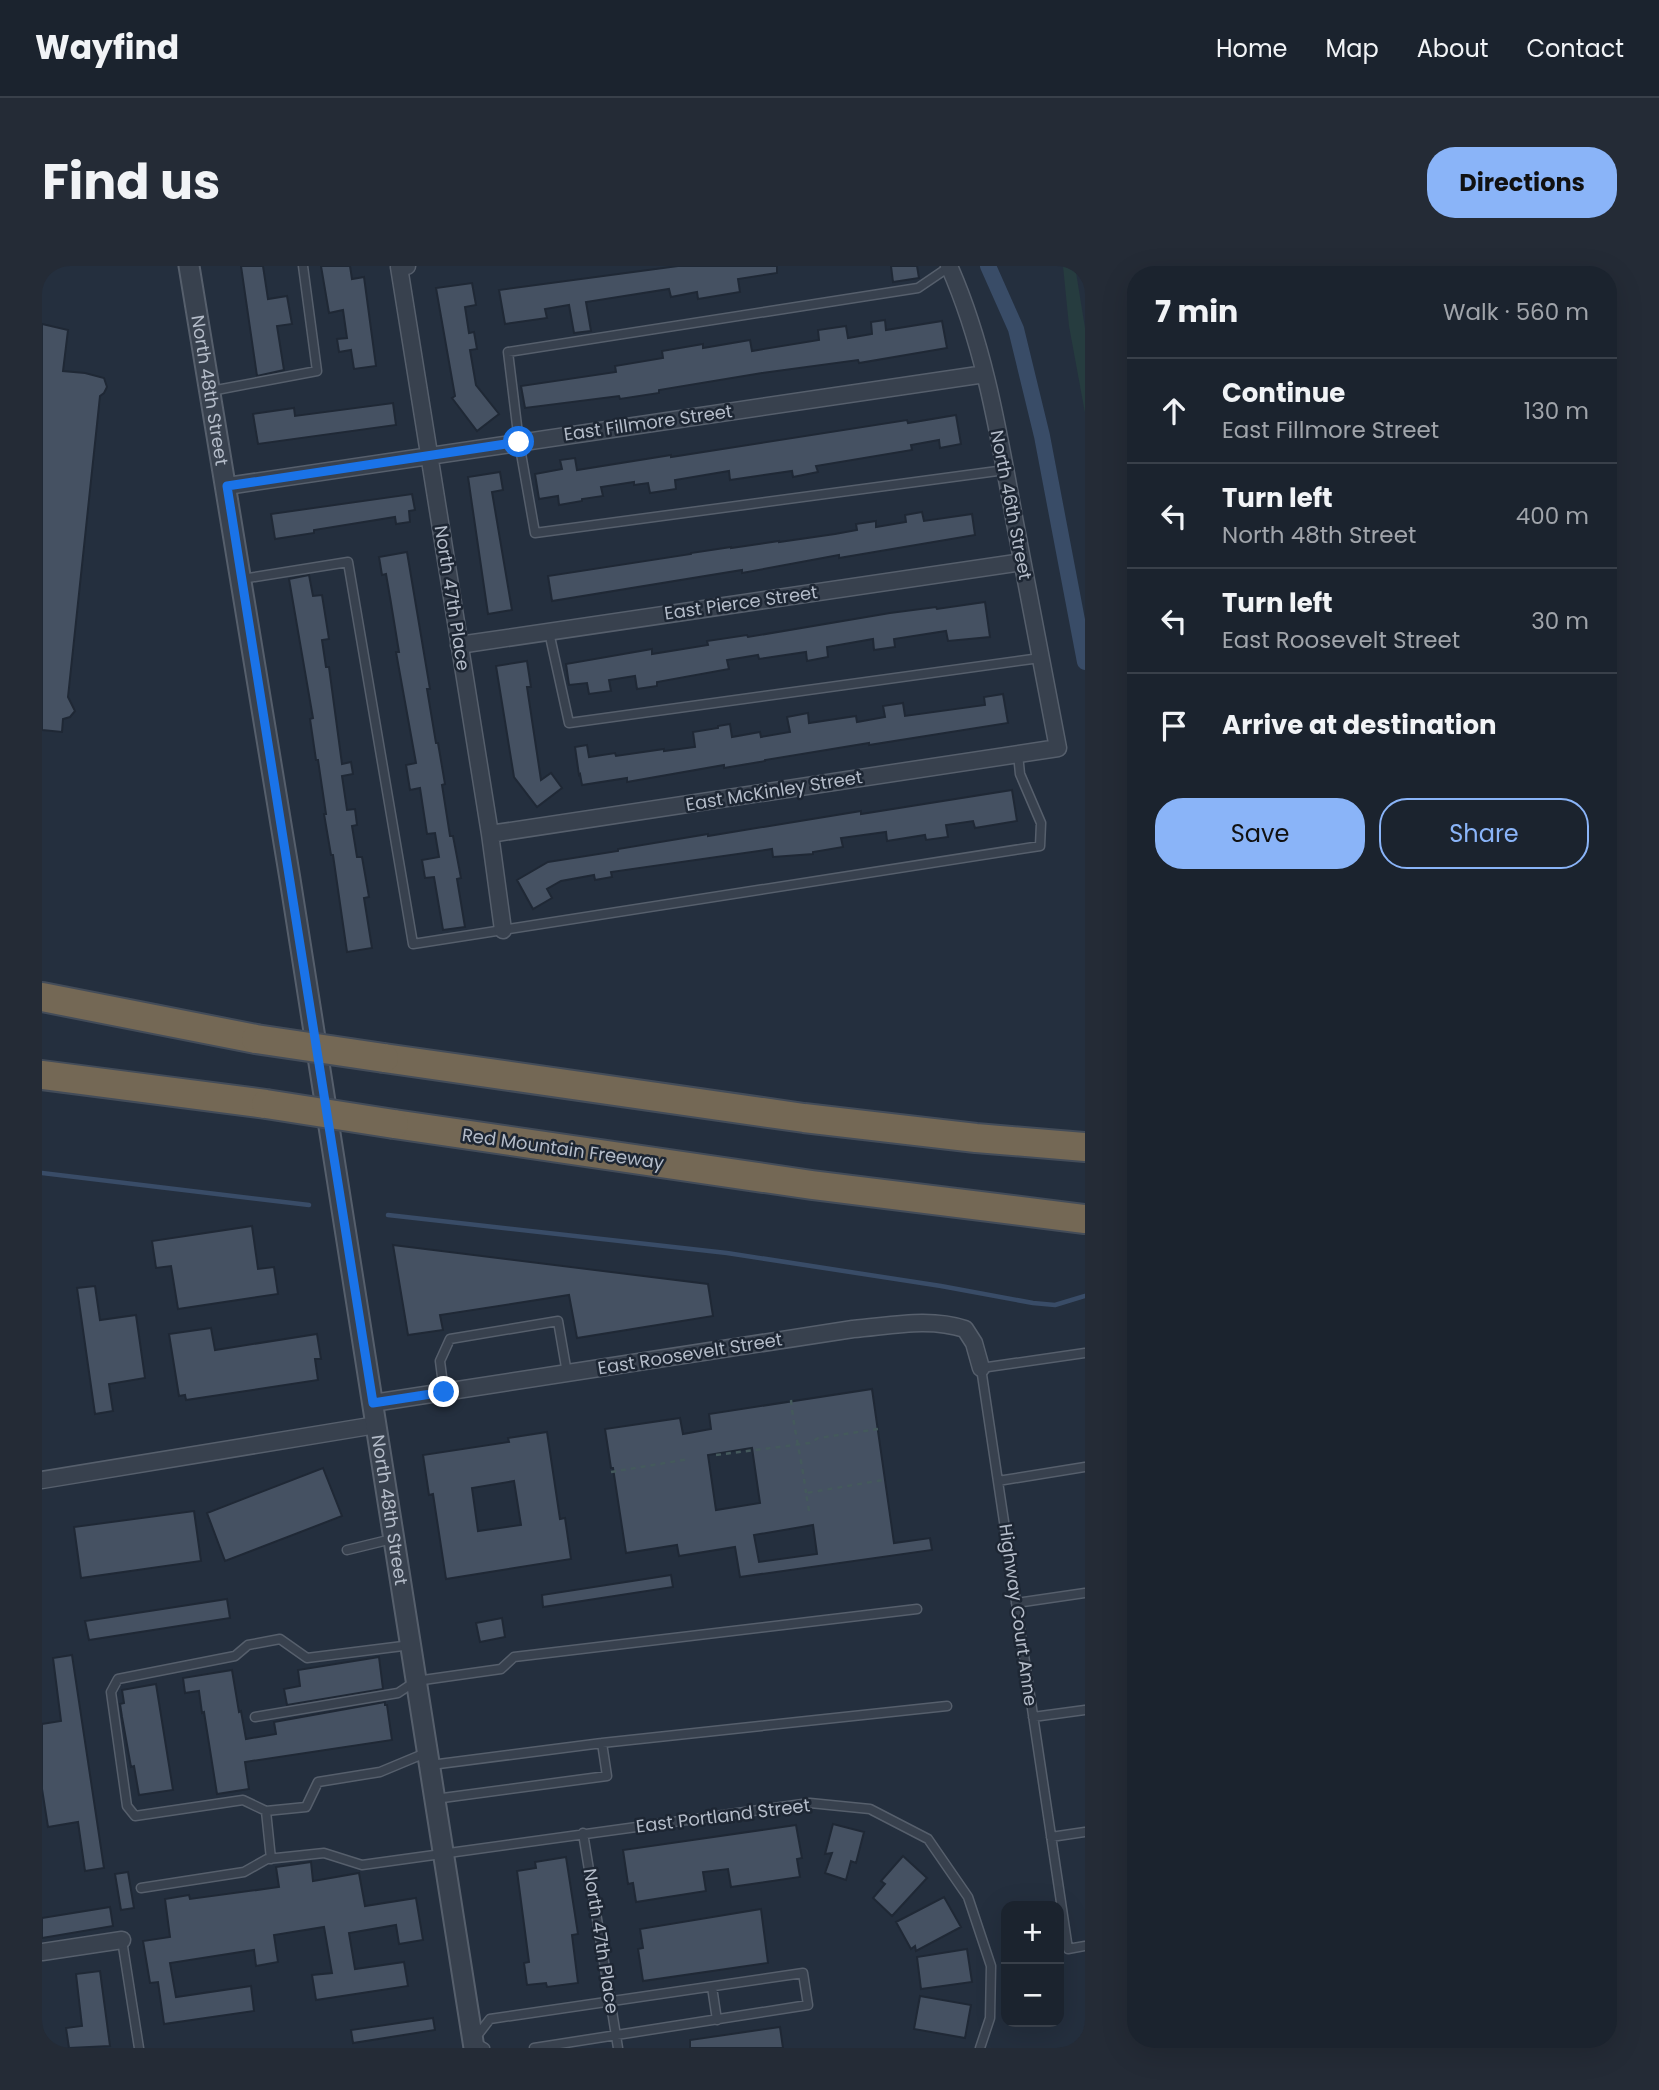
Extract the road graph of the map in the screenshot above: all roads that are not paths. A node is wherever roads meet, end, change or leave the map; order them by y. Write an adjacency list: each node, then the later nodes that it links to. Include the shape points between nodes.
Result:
1 (189, 266): 6 (street, North 48th Street)
2 (303, 266): 6 (lane, via 317,371)
3 (403, 267): 8 (street, North 47th Place)
4 (949, 267): 5 (street, North 46th Street, via 970,316); 7 (lane, via 918,288 508,352)
5 (985, 374): 7 (street, East Fillmore Street); 9 (street, North 46th Street)
6 (211, 391): 10 (street, North 48th Street)
7 (519, 442): 8 (street, East Fillmore Street); 9 (lane, via 535,533)
8 (429, 455): 10 (street, East Fillmore Street); 14 (street, North 47th Place)
9 (1005, 470): 11 (street, North 46th Street)
10 (227, 486): 12 (street, North 48th Street)
11 (1022, 562): 13 (street, East Pierce Street); 15 (street, North 46th Street)
12 (242, 579): 19 (lane, via 348,562 413,944); 32 (street, North 48th Street)
13 (549, 632): 14 (street, East Pierce Street); 15 (lane, via 569,723)
14 (459, 645): 18 (street, North 47th Place)
15 (1041, 658): 16 (street, North 46th Street)
16 (1058, 748): 17 (street, East McKinley Street)
17 (1018, 754): 18 (street, East McKinley Street); 19 (lane, via 1020,774 1041,823 1040,846)
18 (490, 834): 19 (street, North 47th Place)
19 (503, 930)
20 (42, 997): 22 (highway)
21 (42, 1010): 22 (highway)
22 (256, 1040): 25 (highway, bridge, via 781,1115)
23 (42, 1075): 27 (highway, Red Mountain Freeway, bridge, via 813,1185)
24 (1085, 1139): 25 (highway)
25 (1032, 1142): 26 (highway)
26 (1085, 1147)
27 (1085, 1219)
28 (1085, 1353): 29 (lane)
29 (982, 1368): 30 (street, East Roosevelt Street, via 965,1329 946,1323 853,1329); 36 (lane, Highway Court Anne)
30 (567, 1373): 31 (street, East Roosevelt Street); 31 (lane, via 558,1321 450,1339 440,1361)
31 (444, 1392): 32 (street, East Roosevelt Street)
32 (373, 1403): 33 (street, North 48th Street)
33 (376, 1425): 35 (street); 37 (street, North 48th Street)
34 (1085, 1467): 36 (lane)
35 (42, 1480)
36 (998, 1481): 40 (lane, Highway Court Anne)
37 (394, 1539): 38 (lane); 42 (street, North 48th Street)
38 (347, 1550)
39 (1085, 1593): 40 (lane)
40 (1016, 1603): 47 (lane, Highway Court Anne)
41 (917, 1609): 43 (lane, via 514,1657 501,1669)
42 (411, 1645): 43 (street, North 48th Street); 51 (lane, via 307,1658 280,1640 248,1645 235,1656 118,1679 112,1701 127,1806 135,1816 243,1800)
43 (416, 1681): 46 (lane, via 398,1693); 49 (street, North 48th Street)
44 (947, 1706): 48 (lane)
45 (1085, 1710): 47 (lane)
46 (255, 1717)
47 (1033, 1717): 54 (lane, Highway Court Anne)
48 (602, 1744): 49 (lane); 50 (lane, via 607,1776)
49 (429, 1758): 50 (street, North 48th Street); 51 (lane, via 318,1782 306,1807)
50 (435, 1799): 55 (street, North 48th Street)
51 (266, 1811): 56 (lane)
52 (1085, 1832): 54 (lane)
53 (583, 1833): 55 (lane, East Portland Street); 62 (lane, North 47th Place); 69 (lane, East Portland Street, via 810,1803 870,1809 928,1839 968,1897 991,1966 990,2018)
54 (1051, 1837): 59 (lane, Highway Court Anne, via 1068,1949)
55 (443, 1853): 56 (lane, East Portland Street, via 362,1866 324,1853); 65 (street, North 48th Street)
56 (271, 1859): 57 (lane, East Portland Street, via 244,1872)
57 (141, 1888)
58 (122, 1940): 60 (street); 66 (lane)
59 (1085, 1946)
60 (42, 1952)
61 (712, 1987): 62 (lane); 63 (lane); 63 (lane, via 803,1973 808,2005)
62 (611, 2002): 64 (lane, North 47th Place); 65 (lane, via 490,2019)
63 (717, 2020): 64 (lane)
64 (616, 2035): 67 (lane); 68 (lane, North 47th Place)
65 (477, 2046)
66 (139, 2048)
67 (534, 2048)
68 (618, 2048)
69 (980, 2048)

